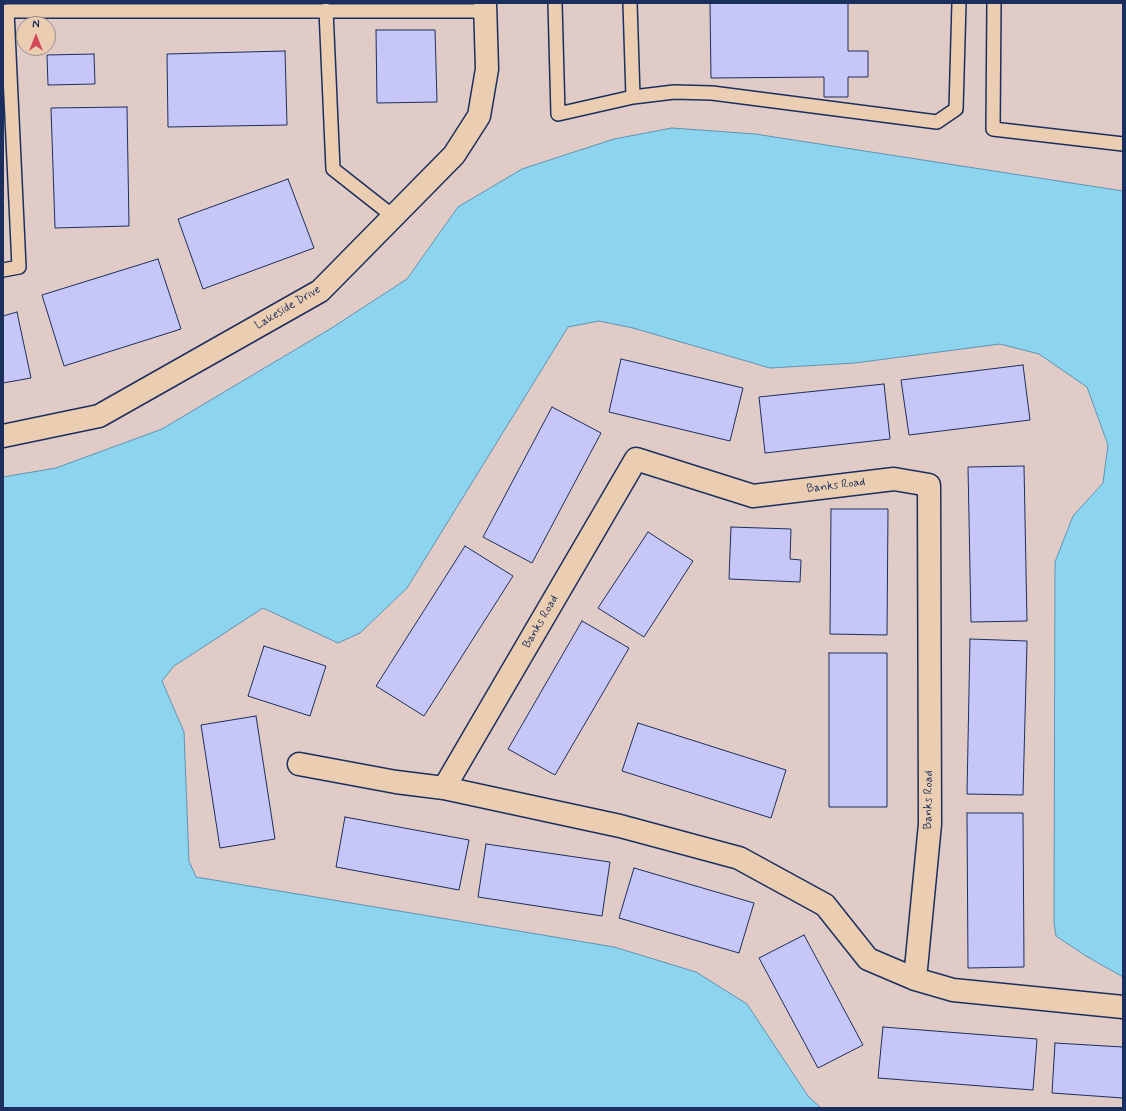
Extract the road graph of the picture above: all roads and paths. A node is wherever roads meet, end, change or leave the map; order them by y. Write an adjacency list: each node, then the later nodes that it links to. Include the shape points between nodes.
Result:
1 (555, 3): 8 (lane, via 558,114)
2 (630, 3): 8 (lane)
3 (959, 3): 8 (lane, via 956,109 937,122 712,93 674,92)
4 (994, 3): 9 (lane, via 993,129)
5 (485, 7): 6 (lane); 10 (street, Lakeside Drive, via 487,69 479,116 454,155)
6 (326, 10): 7 (lane); 10 (lane, via 333,169)
7 (5, 11): 11 (lane, via 19,267)
8 (633, 97)
9 (1123, 144)
10 (394, 217): 12 (street, Lakeside Drive, via 320,291 181,371 99,416)
11 (3, 270)
12 (3, 436)
13 (300, 764): 14 (street)
14 (444, 788): 15 (street, via 620,826 739,858 825,905 868,959); 15 (street, Banks Road, via 636,459 753,496 894,479 929,485 930,824)
15 (915, 979): 16 (street, via 953,990)
16 (1123, 1007)

